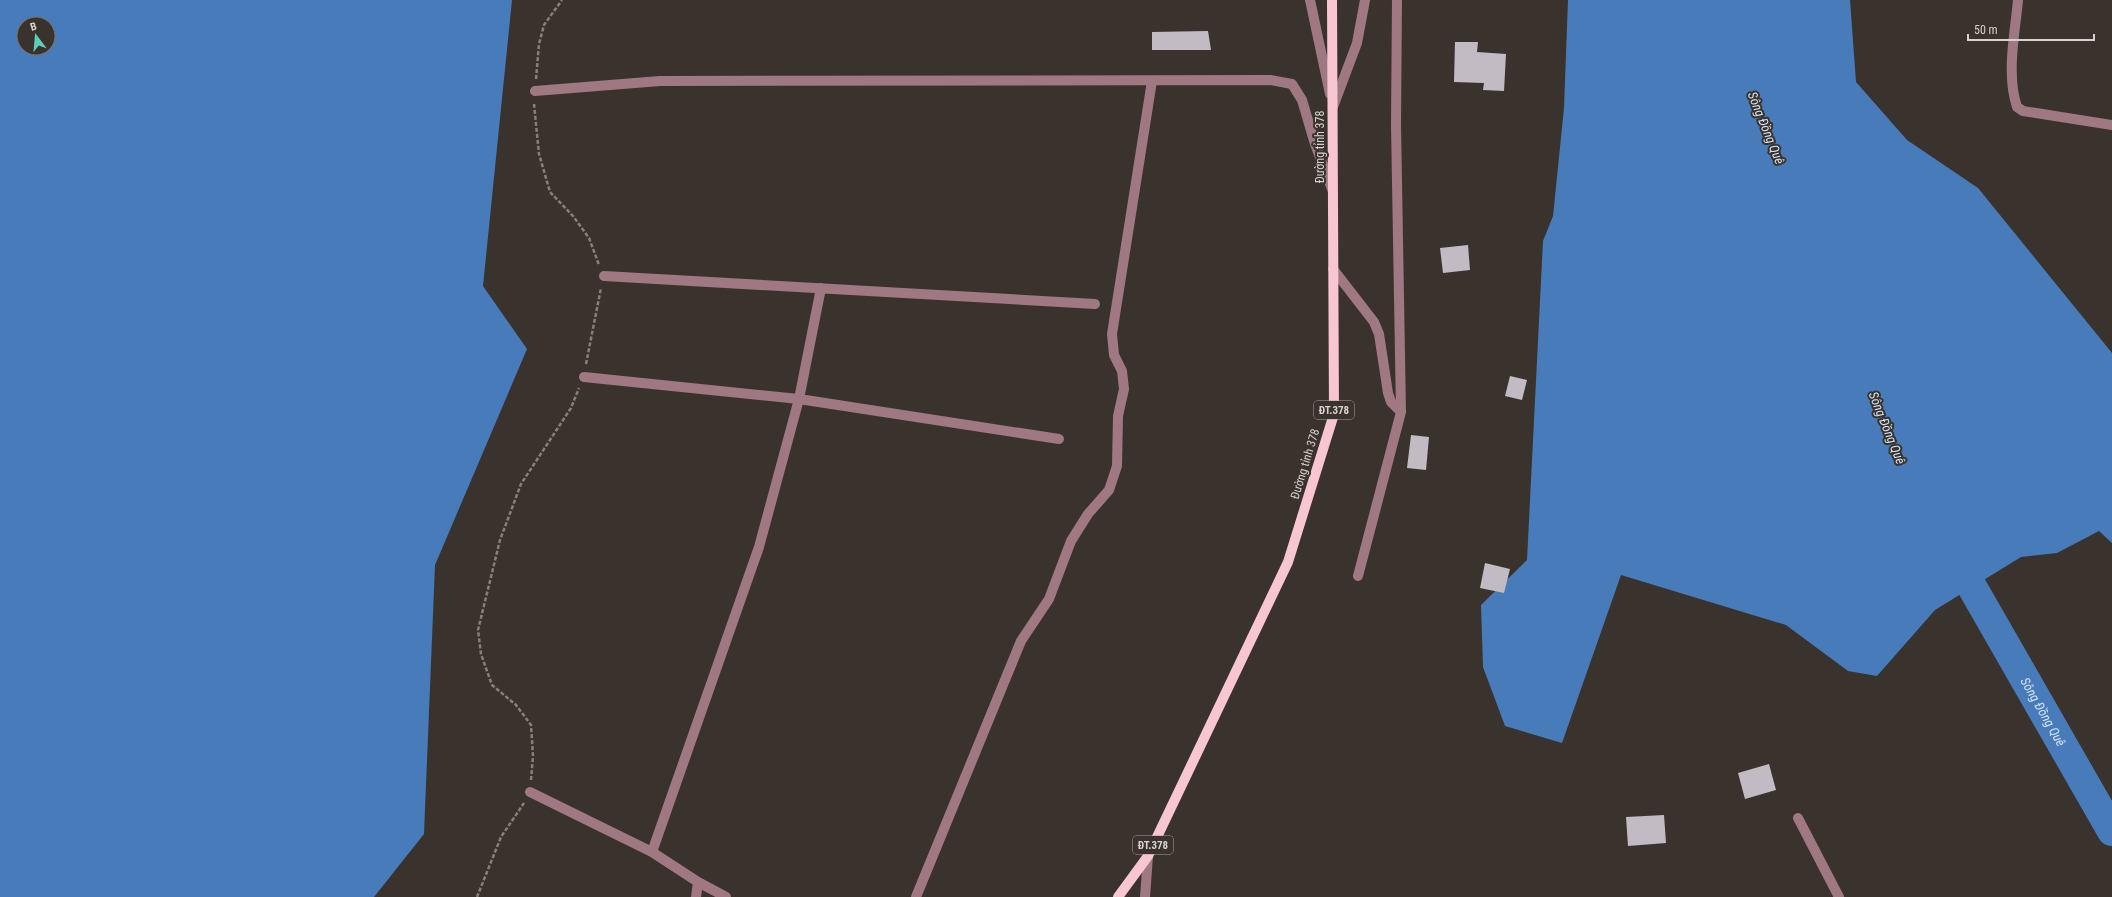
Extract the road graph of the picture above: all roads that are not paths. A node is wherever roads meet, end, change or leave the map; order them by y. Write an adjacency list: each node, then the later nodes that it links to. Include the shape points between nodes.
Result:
1 (1310, 0): 8 (street)
2 (1332, 0): 8 (main road, Đường tỉnh 378 / ĐT.378)
3 (1364, 0): 8 (street, via 1357,43)
4 (1397, 0): 17 (street, via 1396,124)
5 (2018, 0): 9 (street, via 2012,68 2017,107 2023,111)
6 (1152, 81): 7 (street, via 660,82); 10 (street, via 1270,80 1292,84 1302,100); 27 (street, via 1112,334 1114,355 1122,371 1124,389 1118,416 1117,466 1109,490 1088,514 1071,541 1049,599 1021,641)
7 (535, 91)
8 (1333, 108): 10 (main road, Đường tỉnh 378 / ĐT.378)
9 (2112, 125)
10 (1333, 191): 11 (main road, Đường tỉnh 378 / ĐT.378)
11 (1333, 269): 17 (street, via 1374,322 1380,334 1388,393 1391,402); 23 (main road, Đường tỉnh 378 / ĐT.378, via 1334,414 1288,562)
12 (604, 276): 13 (street)
13 (821, 288): 14 (street); 16 (street)
14 (1095, 304)
15 (584, 377): 16 (street)
16 (799, 399): 18 (street); 22 (street, via 759,547)
17 (1401, 412): 19 (street)
18 (1059, 439)
19 (1358, 576)
20 (530, 792): 22 (street)
21 (1798, 818): 30 (street)
22 (652, 852): 24 (street)
23 (1148, 856): 28 (main road, ĐT.378); 29 (street)
24 (698, 882): 25 (street); 26 (street)
25 (696, 897)
26 (726, 897)
27 (916, 897)
28 (1118, 897)
29 (1145, 897)
30 (1839, 897)

